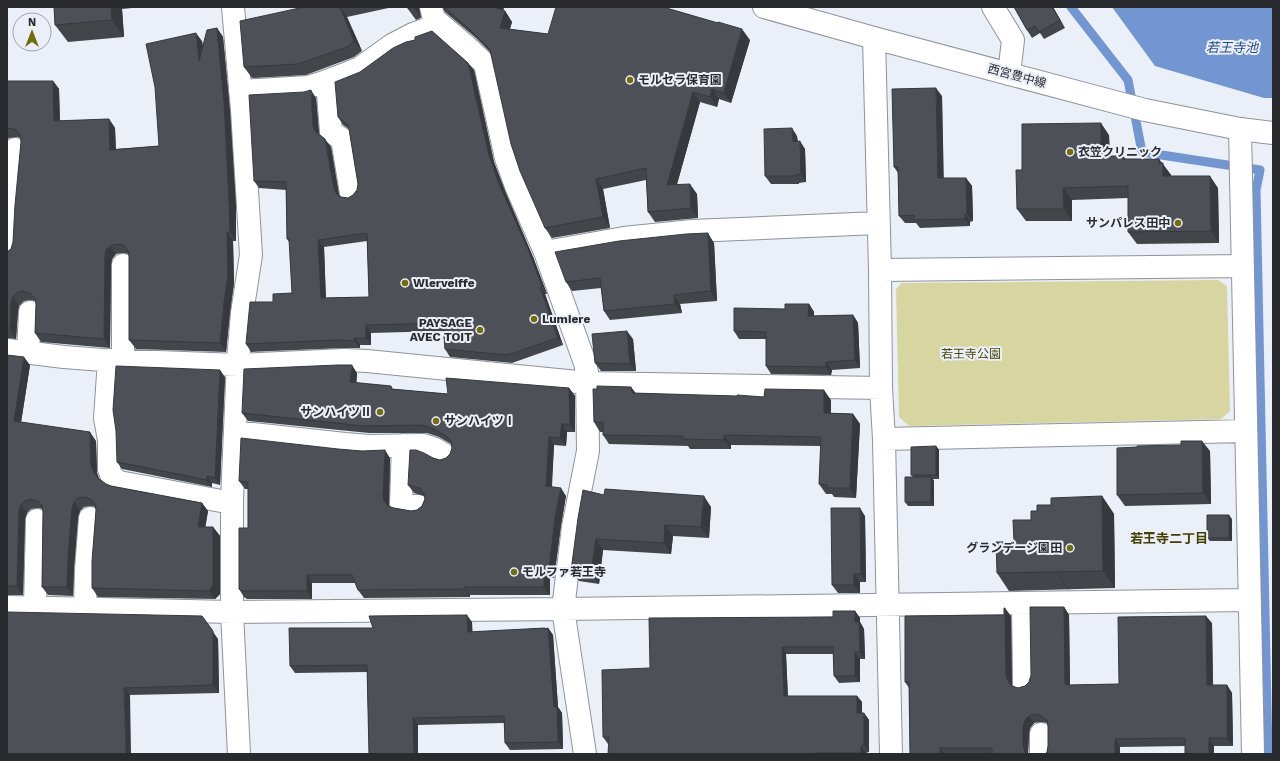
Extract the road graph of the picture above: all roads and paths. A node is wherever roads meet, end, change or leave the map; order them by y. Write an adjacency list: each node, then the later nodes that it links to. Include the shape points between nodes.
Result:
1 (233, 7): 9 (street)
2 (764, 7): 4 (street, 西宮豊中線)
3 (993, 7): 7 (street, via 1013,40)
4 (805, 12): 6 (street, 西宮豊中線)
5 (435, 16): 8 (street, via 413,34 392,45 360,68); 17 (street, via 485,64 506,158)
6 (874, 38): 7 (street, 西宮豊中線); 15 (street)
7 (1009, 74): 10 (street, 西宮豊中線, via 1135,107)
8 (327, 81): 9 (street, via 308,87); 13 (street, via 331,132 342,139)
9 (240, 91): 25 (street, via 251,255 242,313)
10 (1240, 129): 11 (street, 西宮豊中線); 19 (street)
11 (1273, 134)
12 (15, 149): 14 (street)
13 (351, 193)
14 (8, 213): 16 (street)
15 (878, 223): 17 (street, via 692,232 624,238); 20 (street)
16 (7, 250)
17 (545, 252): 26 (street, via 585,363)
18 (123, 265): 24 (street)
19 (1243, 266): 20 (street); 28 (street)
20 (880, 270): 27 (street)
21 (30, 312): 23 (street)
22 (7, 350): 23 (street)
23 (28, 353): 24 (street)
24 (116, 361): 25 (street); 33 (street, via 105,418 109,440 109,469 112,477 118,482)
25 (238, 365): 26 (street, via 367,361); 29 (street)
26 (588, 383): 27 (street); 43 (street, via 588,451 573,527)
27 (881, 388): 30 (street)
28 (1246, 431): 30 (street); 37 (street)
29 (235, 432): 31 (street, via 369,446); 33 (street)
30 (884, 439): 39 (street)
31 (403, 445): 32 (street, via 423,445); 34 (street, via 401,504)
32 (445, 455)
33 (232, 503): 44 (street)
34 (418, 506)
35 (90, 518): 42 (street)
36 (38, 520): 41 (street)
37 (1249, 600): 38 (street); 49 (street)
38 (1023, 604): 39 (street); 45 (street)
39 (887, 606): 43 (street); 48 (street)
40 (7, 607): 41 (street)
41 (35, 608): 42 (street)
42 (85, 610): 44 (street)
43 (563, 610): 44 (street); 47 (street)
44 (232, 612): 46 (street)
45 (1024, 683)
46 (239, 754)
47 (585, 754)
48 (890, 754)
49 (1253, 754)

